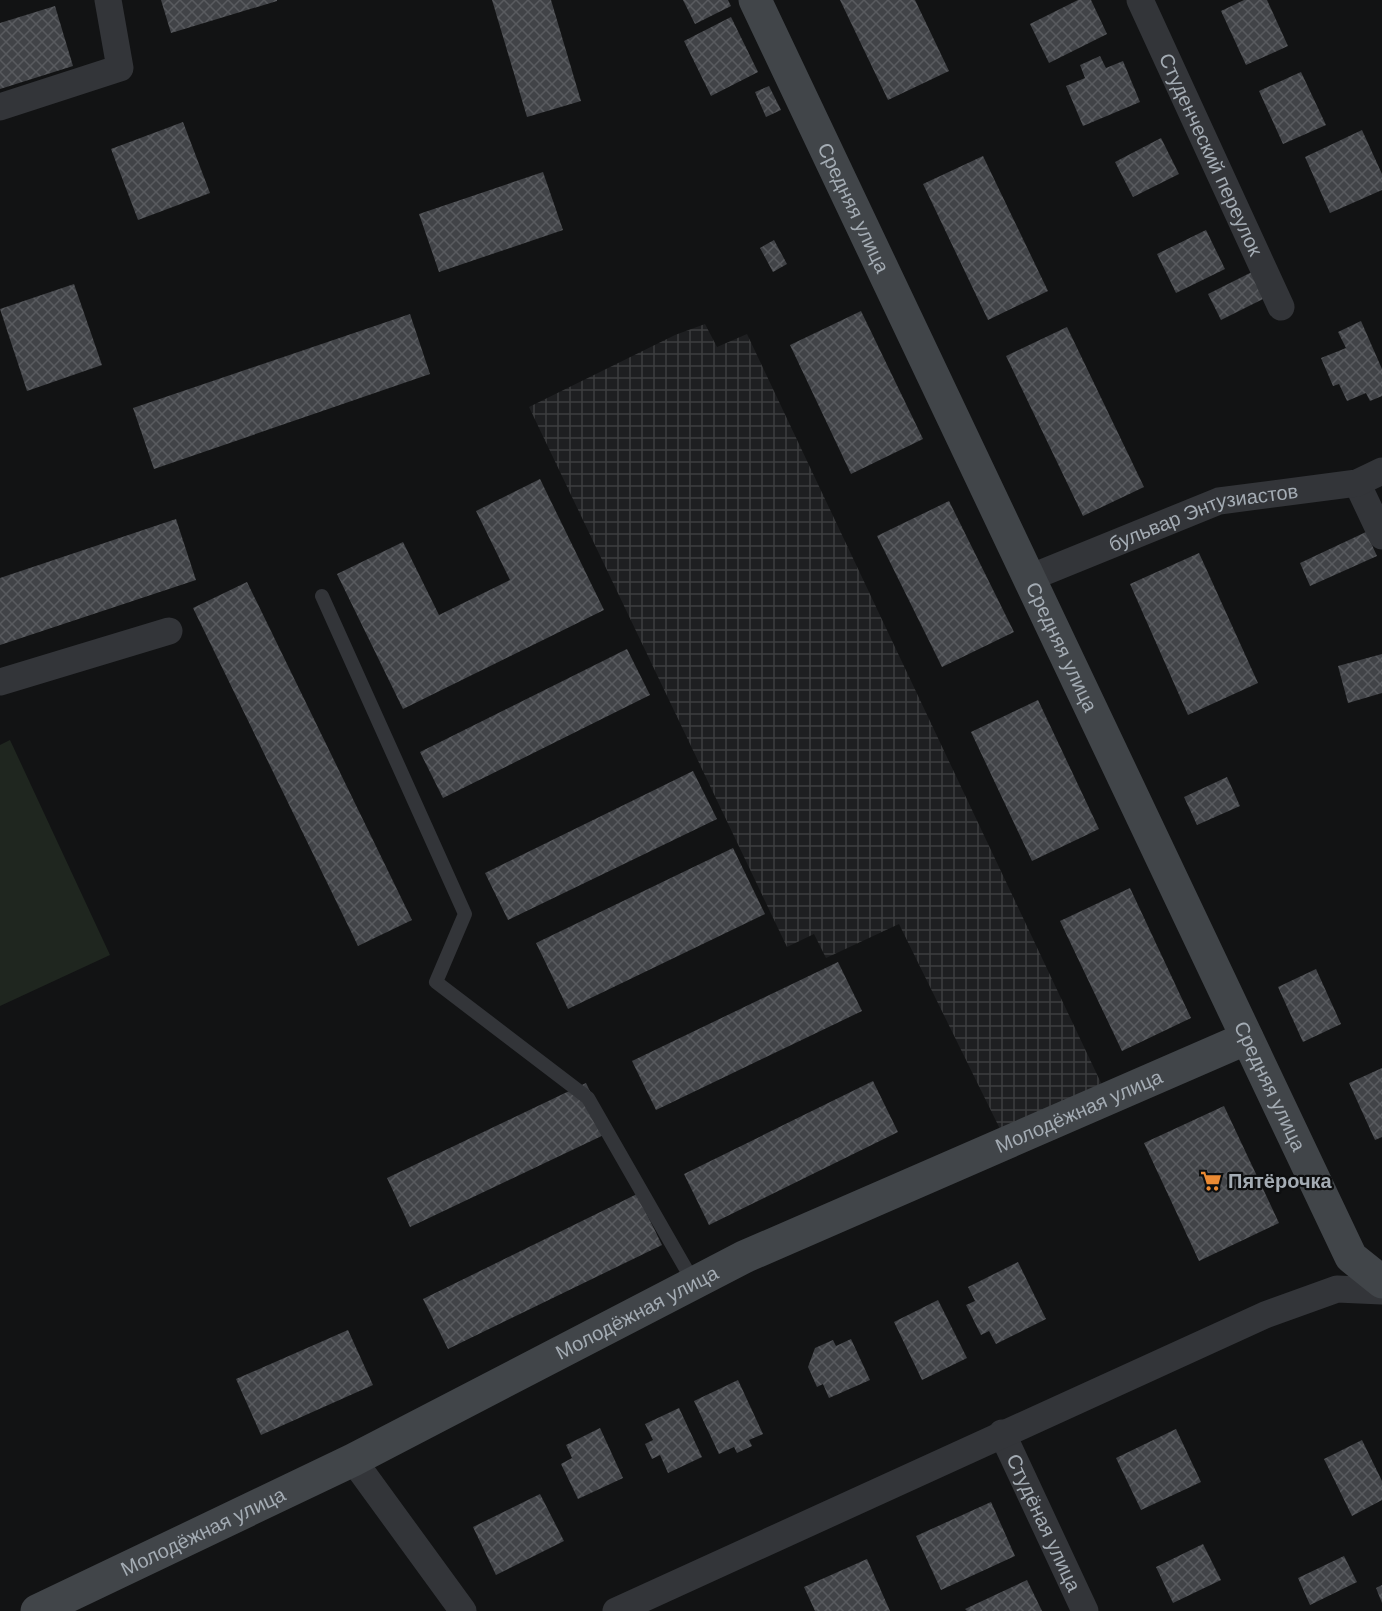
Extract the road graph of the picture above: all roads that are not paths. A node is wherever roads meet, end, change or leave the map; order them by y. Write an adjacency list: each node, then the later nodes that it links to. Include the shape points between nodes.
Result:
1 (108, 0): 4 (street, via 120,68)
2 (755, 0): 9 (street, Средняя улица)
3 (1140, 0): 5 (street, Студенческий переулок)
4 (0, 107)
5 (1281, 307)
6 (1382, 471): 7 (street, бульвар Энтузиастов)
7 (1357, 483): 8 (street); 9 (street, бульвар Энтузиастов, via 1219,501)
8 (1382, 536)
9 (1027, 579): 13 (street, Средняя улица)
10 (322, 596): 15 (lane, via 465,914 436,982 588,1098)
11 (169, 631): 12 (street)
12 (0, 682)
13 (1247, 1038): 14 (street, Средняя улица, via 1351,1257); 15 (street, Молодёжная улица, via 744,1257)
14 (1382, 1282)
15 (694, 1283): 18 (street, Молодёжная улица)
16 (1382, 1291): 17 (street, via 1337,1289 1265,1315)
17 (1002, 1433): 19 (street); 22 (street, Студёная улица)
18 (353, 1460): 20 (street, Молодёжная улица); 21 (street)
19 (620, 1610)
20 (37, 1611)
21 (463, 1611)
22 (1085, 1611)

